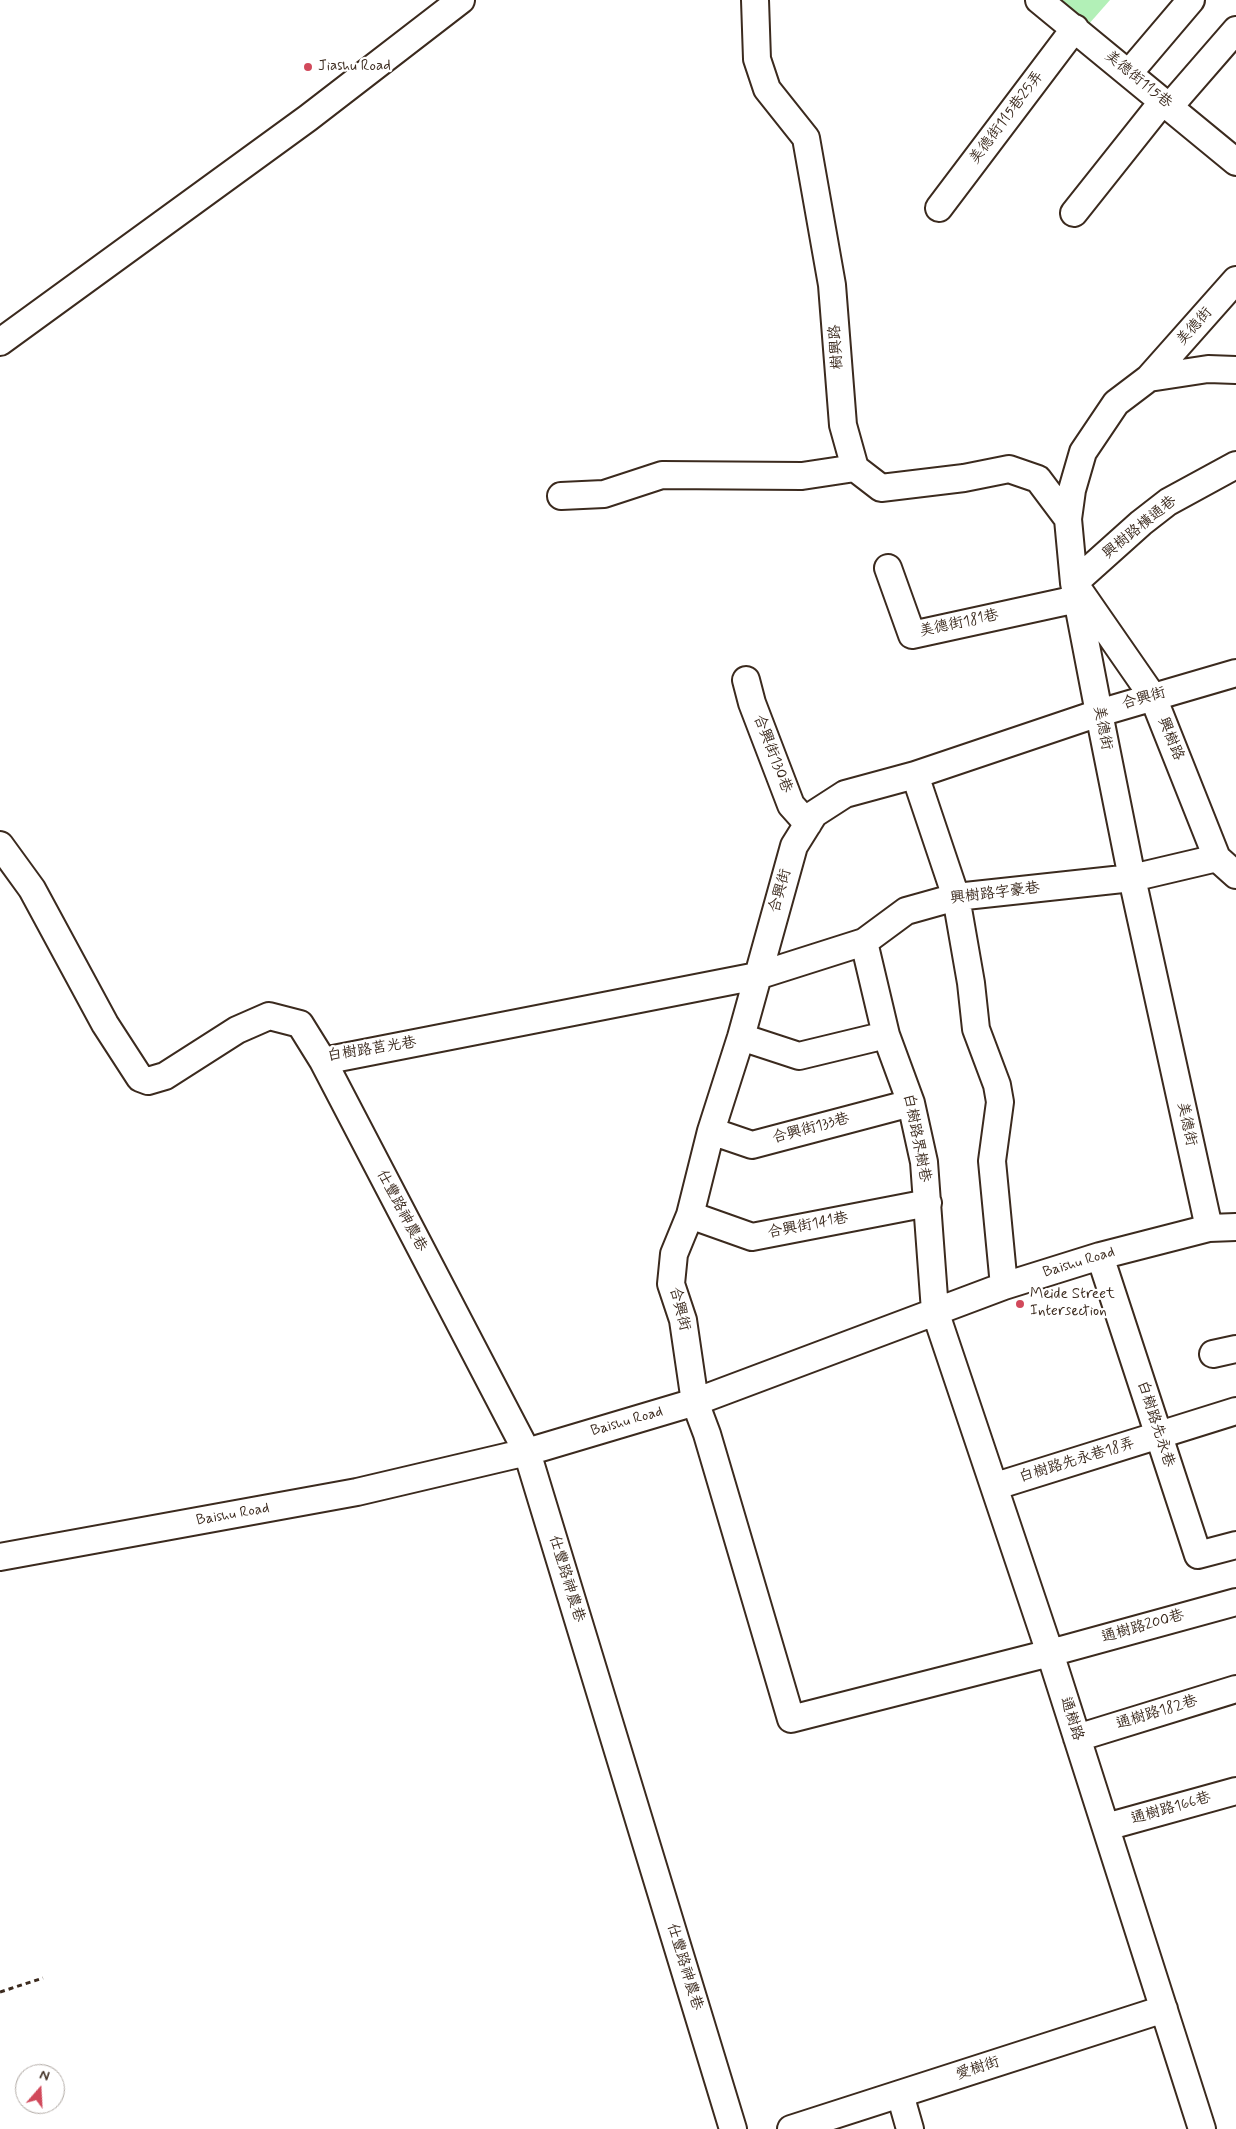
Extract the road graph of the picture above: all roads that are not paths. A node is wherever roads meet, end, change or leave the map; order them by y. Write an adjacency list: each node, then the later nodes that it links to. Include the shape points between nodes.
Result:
1 (461, 0): 13 (street, via 308,118)
2 (755, 0): 17 (street, 樹興路, via 757,59 767,89 806,138 832,285 843,425)
3 (1039, 0): 5 (street, 美德街115巷)
4 (1191, 0): 7 (street)
5 (1074, 28): 7 (street, 美德街115巷); 10 (street, 美德街115巷25弄)
6 (1236, 30): 8 (street)
7 (1129, 74): 8 (street, 美德街115巷)
8 (1166, 103): 9 (street, 美德街115巷); 11 (street)
9 (1236, 162)
10 (939, 208)
11 (1074, 213)
12 (1236, 280): 15 (street, 美德街)
13 (0, 342)
14 (1236, 370): 15 (street, via 1208,369)
15 (1149, 378): 19 (street, 美德街, via 1116,403 1083,452)
16 (1236, 465): 21 (street, 興樹路橫通巷, via 1168,502 1141,523)
17 (855, 468): 18 (street, via 802,476 662,476 604,494); 19 (street, via 881,488 1009,469 1038,479)
18 (561, 496)
19 (1068, 519): 21 (street, 美德街)
20 (888, 568): 21 (street, 美德街181巷, via 912,635)
21 (1075, 591): 24 (street, 興樹路); 25 (street, 美德街)
22 (1236, 673): 24 (street, 合興街)
23 (746, 680): 27 (street, 合興街130巷, via 791,805)
24 (1153, 697): 25 (street, 合興街); 29 (street, 興樹路)
25 (1098, 713): 26 (street, 合興街); 30 (street, 美德街)
26 (914, 775): 27 (street, 合興街, via 845,794 814,814); 31 (street)
27 (808, 824): 33 (street, 合興街, via 794,846)
28 (0, 845): 36 (street, 白樹路莒光巷, via 32,889 105,1024 140,1078 148,1081 165,1076 237,1030 269,1016 300,1024)
29 (1227, 867): 30 (street, 興樹路字豪巷)
30 (1132, 878): 31 (street, 興樹路字豪巷); 42 (street, 美德街)
31 (956, 897): 32 (street, 興樹路字豪巷, via 906,911); 44 (street, via 976,1029 1000,1102 992,1161)
32 (864, 942): 33 (street, 興樹路字豪巷); 34 (street, 白樹路界樹巷)
33 (757, 976): 35 (street, 合興街); 36 (street, 白樹路莒光巷)
34 (886, 1035): 35 (street, via 799,1056); 37 (street, 白樹路界樹巷)
35 (742, 1037): 38 (street, 合興街)
36 (323, 1061): 49 (street, 仕豐路神農巷)
37 (911, 1103): 38 (street, 合興街133巷, via 752,1145); 39 (street, 白樹路界樹巷, via 924,1162)
38 (711, 1131): 40 (street, 合興街)
39 (928, 1203): 40 (street, 合興街141巷, via 752,1237); 45 (street, 白樹路界樹巷)
40 (690, 1215): 46 (street, 合興街, via 674,1254 671,1284 683,1320)
41 (1236, 1226): 42 (street, Baishu Road)
42 (1209, 1228): 43 (street, Baishu Road)
43 (1100, 1256): 44 (street, Baishu Road); 48 (street, 白樹路先永巷)
44 (1004, 1286): 45 (street, Baishu Road)
45 (935, 1311): 46 (street, Baishu Road); 50 (street, 通樹路)
46 (695, 1402): 49 (street, Baishu Road); 54 (street, 合興街, via 791,1719)
47 (1236, 1411): 48 (street, 白樹路先永巷18弄)
48 (1159, 1435): 50 (street, 白樹路先永巷18弄); 51 (street, 白樹路先永巷, via 1198,1555)
49 (527, 1452): 52 (street, Baishu Road, via 357,1492); 61 (street, 仕豐路神農巷)
50 (996, 1486): 54 (street, 通樹路)
51 (1236, 1545)
52 (0, 1557)
53 (1236, 1602): 54 (street, 通樹路200巷)
54 (1050, 1653): 56 (street, 通樹路)
55 (1236, 1689): 56 (street, 通樹路182巷)
56 (1077, 1738): 58 (street, 通樹路)
57 (1236, 1791): 58 (street, 通樹路166巷)
58 (1106, 1827): 59 (street, 通樹路)
59 (1164, 2009): 60 (street, 愛樹街); 64 (street, 通樹路)
60 (900, 2094): 62 (street, 愛樹街); 63 (street)
61 (733, 2129)
62 (791, 2129)
63 (910, 2129)
64 (1202, 2129)

